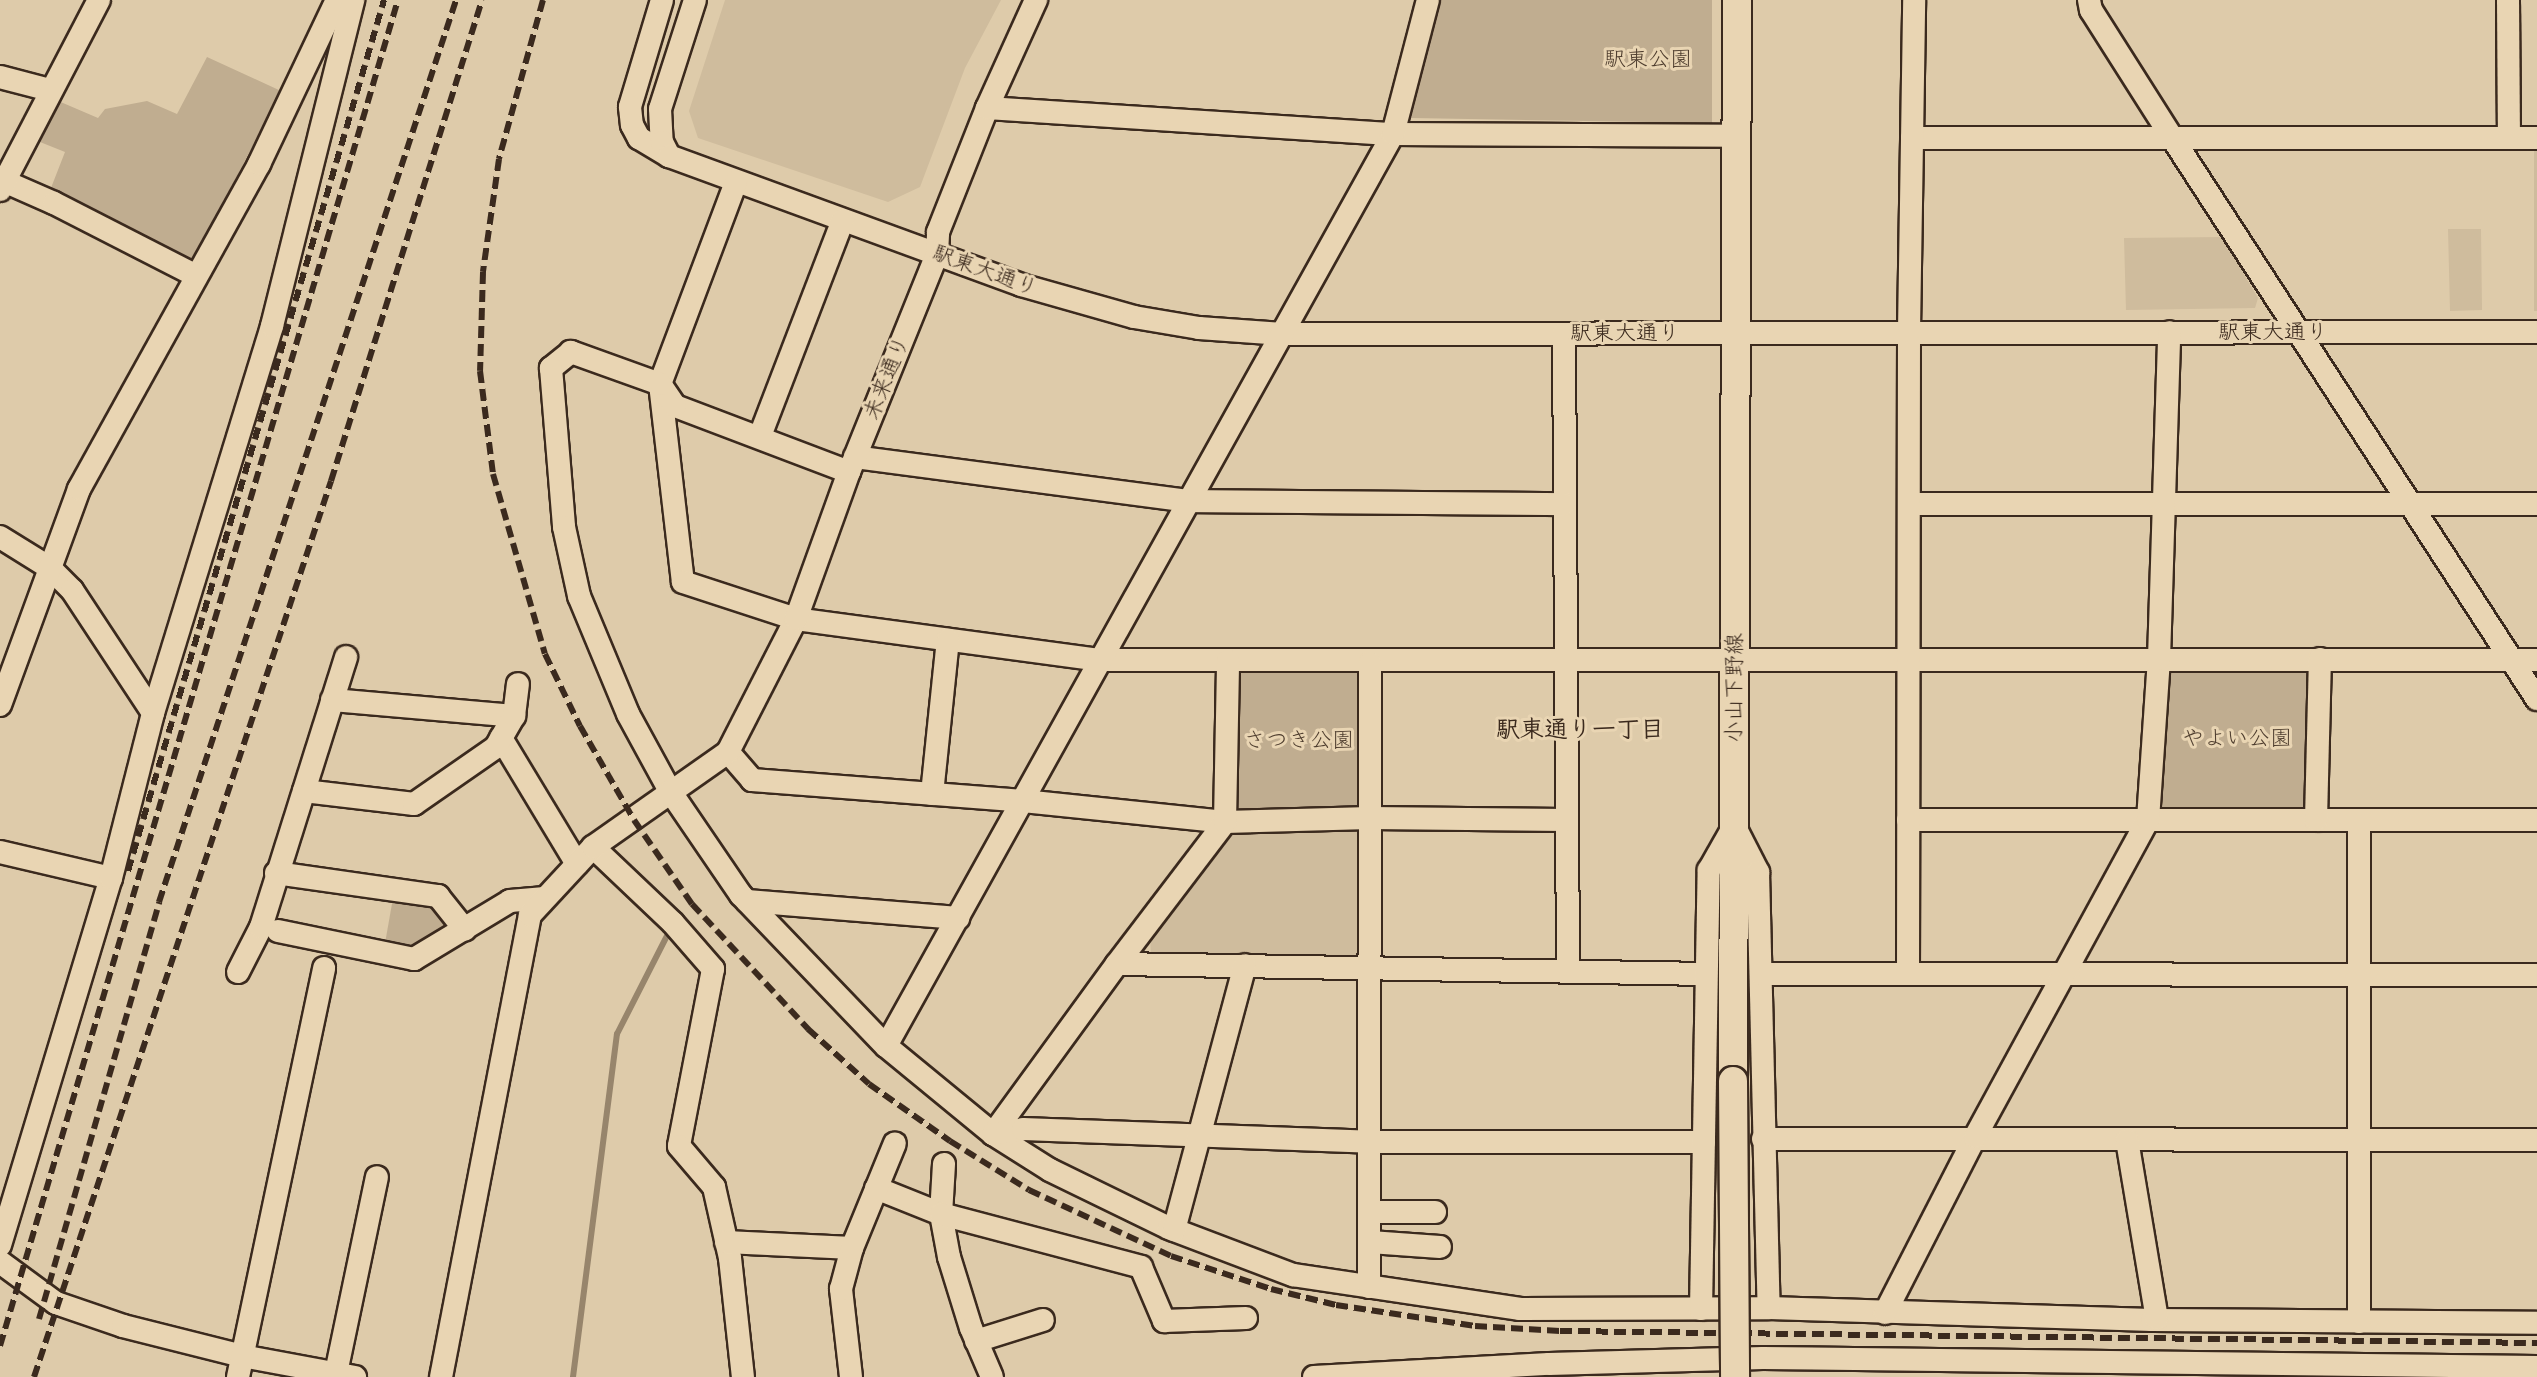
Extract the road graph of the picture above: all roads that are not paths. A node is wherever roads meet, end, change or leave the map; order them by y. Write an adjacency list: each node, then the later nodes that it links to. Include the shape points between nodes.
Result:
1 (99, 0): 13 (street)
2 (337, 0): 26 (street, via 259,164)
3 (353, 0): 62 (street, via 272,326)
4 (662, 0): 21 (street, 駅東大通り, via 630,107 639,138)
5 (695, 0): 21 (street, via 660,109 662,142)
6 (1036, 0): 14 (street, 未来通り)
7 (1428, 0): 15 (street)
8 (1737, 0): 16 (main road, 小山下野線)
9 (1914, 0): 18 (street)
10 (2089, 0): 20 (street)
11 (2508, 0): 17 (street)
12 (0, 77): 13 (street)
13 (50, 90): 23 (street)
14 (987, 108): 15 (street); 25 (street, 未来通り, via 938,232)
15 (1393, 134): 16 (street); 32 (street)
16 (1735, 136): 30 (main road, 小山下野線)
17 (2509, 137): 19 (street); 20 (street)
18 (1912, 138): 20 (street); 27 (street)
19 (2537, 138)
20 (2173, 139): 31 (street)
21 (669, 156): 22 (street, 駅東大通り)
22 (736, 182): 24 (street, 駅東大通り); 34 (street)
23 (3, 186): 26 (street)
24 (843, 220): 25 (street, 駅東大通り); 35 (street)
25 (937, 254): 32 (street, 駅東大通り, via 1110,311 1199,328); 36 (street, 未来通り)
26 (195, 275): 44 (street, via 79,489)
27 (1909, 331): 28 (street, 駅東大通り); 30 (street, 駅東大通り); 40 (street)
28 (2169, 332): 31 (street, 駅東大通り); 38 (street)
29 (2537, 332): 31 (street, 駅東大通り)
30 (1733, 333): 33 (street, 駅東大通り); 52 (main road, 小山下野線)
31 (2300, 333): 41 (street)
32 (1283, 334): 33 (street, 駅東大通り); 37 (street)
33 (1564, 334): 39 (street)
34 (660, 384): 35 (street, via 675,406); 45 (street, via 683,582); 67 (street, via 571,352 551,368 564,527 579,596 628,714)
35 (760, 436): 36 (street)
36 (852, 464): 37 (street); 45 (street, 未来通り)
37 (1190, 501): 39 (street); 51 (street)
38 (2164, 503): 40 (street); 41 (street); 49 (street)
39 (1564, 504): 56 (street)
40 (1909, 504): 48 (street)
41 (2408, 504): 42 (street); 53 (street)
42 (2537, 504)
43 (0, 537): 44 (street)
44 (50, 568): 61 (street); 62 (street, via 72,590)
45 (796, 619): 46 (street); 65 (street, 未来通り)
46 (948, 640): 51 (street); 68 (street)
47 (346, 657): 60 (street)
48 (1909, 658): 49 (street); 52 (street); 72 (street)
49 (2159, 659): 50 (street); 73 (street)
50 (2320, 659): 53 (street); 74 (street)
51 (1099, 660): 55 (street); 69 (street)
52 (1735, 660): 56 (street); 78 (main road, 小山下野線)
53 (2511, 660): 54 (street); 59 (street)
54 (2537, 660)
55 (1228, 661): 57 (street); 77 (street)
56 (1564, 662): 57 (street); 71 (street)
57 (1370, 663): 70 (street)
58 (518, 684): 63 (street)
59 (2537, 699)
60 (332, 700): 63 (street); 66 (street)
61 (0, 705)
62 (153, 713): 83 (street)
63 (514, 716): 64 (street)
64 (501, 738): 66 (street, via 496,747 414,804); 81 (street)
65 (728, 752): 67 (street); 68 (street, via 752,780)
66 (304, 791): 82 (street)
67 (670, 791): 79 (street); 85 (street)
68 (932, 794): 69 (street)
69 (1023, 801): 77 (street); 86 (street)
70 (1370, 818): 71 (street); 77 (street); 91 (street)
71 (1565, 820): 93 (street)
72 (1908, 820): 73 (street); 95 (street)
73 (2148, 820): 74 (street); 98 (street)
74 (2316, 820): 75 (street)
75 (2359, 820): 76 (street); 99 (street)
76 (2537, 820)
77 (1225, 822): 89 (street)
78 (1734, 826): 96 (street, via 1709,870); 97 (street, via 1758,872); 149 (main road, 小山下野線, bridge)
79 (593, 847): 81 (street); 119 (street, via 713,969 679,1146 714,1187)
80 (0, 852): 83 (street)
81 (577, 864): 84 (street)
82 (276, 873): 87 (street, via 438,896); 94 (street, via 261,927)
83 (111, 878): 121 (street)
84 (542, 898): 87 (street, via 510,901); 144 (street, via 530,915)
85 (747, 901): 86 (street); 101 (street)
86 (958, 918): 101 (street)
87 (465, 930): 88 (street, via 414,959)
88 (278, 931)
89 (1117, 964): 90 (street); 102 (street)
90 (1245, 965): 91 (street); 103 (street)
91 (1371, 966): 93 (street); 109 (street)
92 (324, 968): 135 (street)
93 (1568, 971): 96 (street)
94 (238, 972)
95 (1908, 973): 97 (street); 98 (street)
96 (1706, 974): 110 (street)
97 (1761, 974): 105 (street)
98 (2064, 975): 99 (street); 104 (street)
99 (2361, 975): 100 (street); 106 (street)
100 (2537, 975)
101 (886, 1046): 102 (street)
102 (993, 1134): 103 (street, via 1023,1129); 118 (street, via 1050,1170)
103 (1200, 1134): 109 (street); 118 (street)
104 (1975, 1137): 105 (street); 107 (street); 128 (street)
105 (1763, 1139): 126 (street)
106 (2360, 1139): 107 (street); 108 (street); 132 (street)
107 (2127, 1140): 130 (street)
108 (2537, 1140)
109 (1370, 1142): 110 (street); 115 (street)
110 (1704, 1142): 127 (street)
111 (895, 1143): 114 (street)
112 (944, 1164): 117 (street)
113 (377, 1177): 142 (street)
114 (876, 1188): 117 (street); 123 (street)
115 (1370, 1212): 116 (street); 120 (street)
116 (1435, 1212)
117 (941, 1214): 129 (street, via 1141,1267 1164,1321); 134 (street)
118 (1174, 1230): 125 (street, via 1293,1275)
119 (726, 1242): 123 (street); 145 (street)
120 (1370, 1242): 122 (street); 125 (street)
121 (0, 1245)
122 (1440, 1247)
123 (852, 1248): 146 (street, via 841,1289)
124 (0, 1262): 135 (street, via 45,1297 71,1309)
125 (1369, 1287): 127 (street, via 1520,1309)
126 (1769, 1308): 127 (street); 128 (street)
127 (1701, 1309)
128 (1885, 1313): 130 (street)
129 (1246, 1318)
130 (2157, 1319): 132 (street)
131 (1043, 1320): 134 (street)
132 (2359, 1322): 133 (street)
133 (2537, 1323)
134 (976, 1341): 147 (street)
135 (240, 1366): 142 (street)
136 (2537, 1367): 141 (street)
137 (1703, 1368): 138 (street); 143 (street)
138 (1763, 1368): 140 (street)
139 (2150, 1369): 140 (street); 141 (street)
140 (2012, 1370)
141 (2464, 1371)
142 (346, 1375)
143 (1363, 1375): 148 (street)
144 (441, 1377)
145 (743, 1377)
146 (851, 1377)
147 (992, 1377)
148 (1314, 1377)
149 (1735, 1377)

